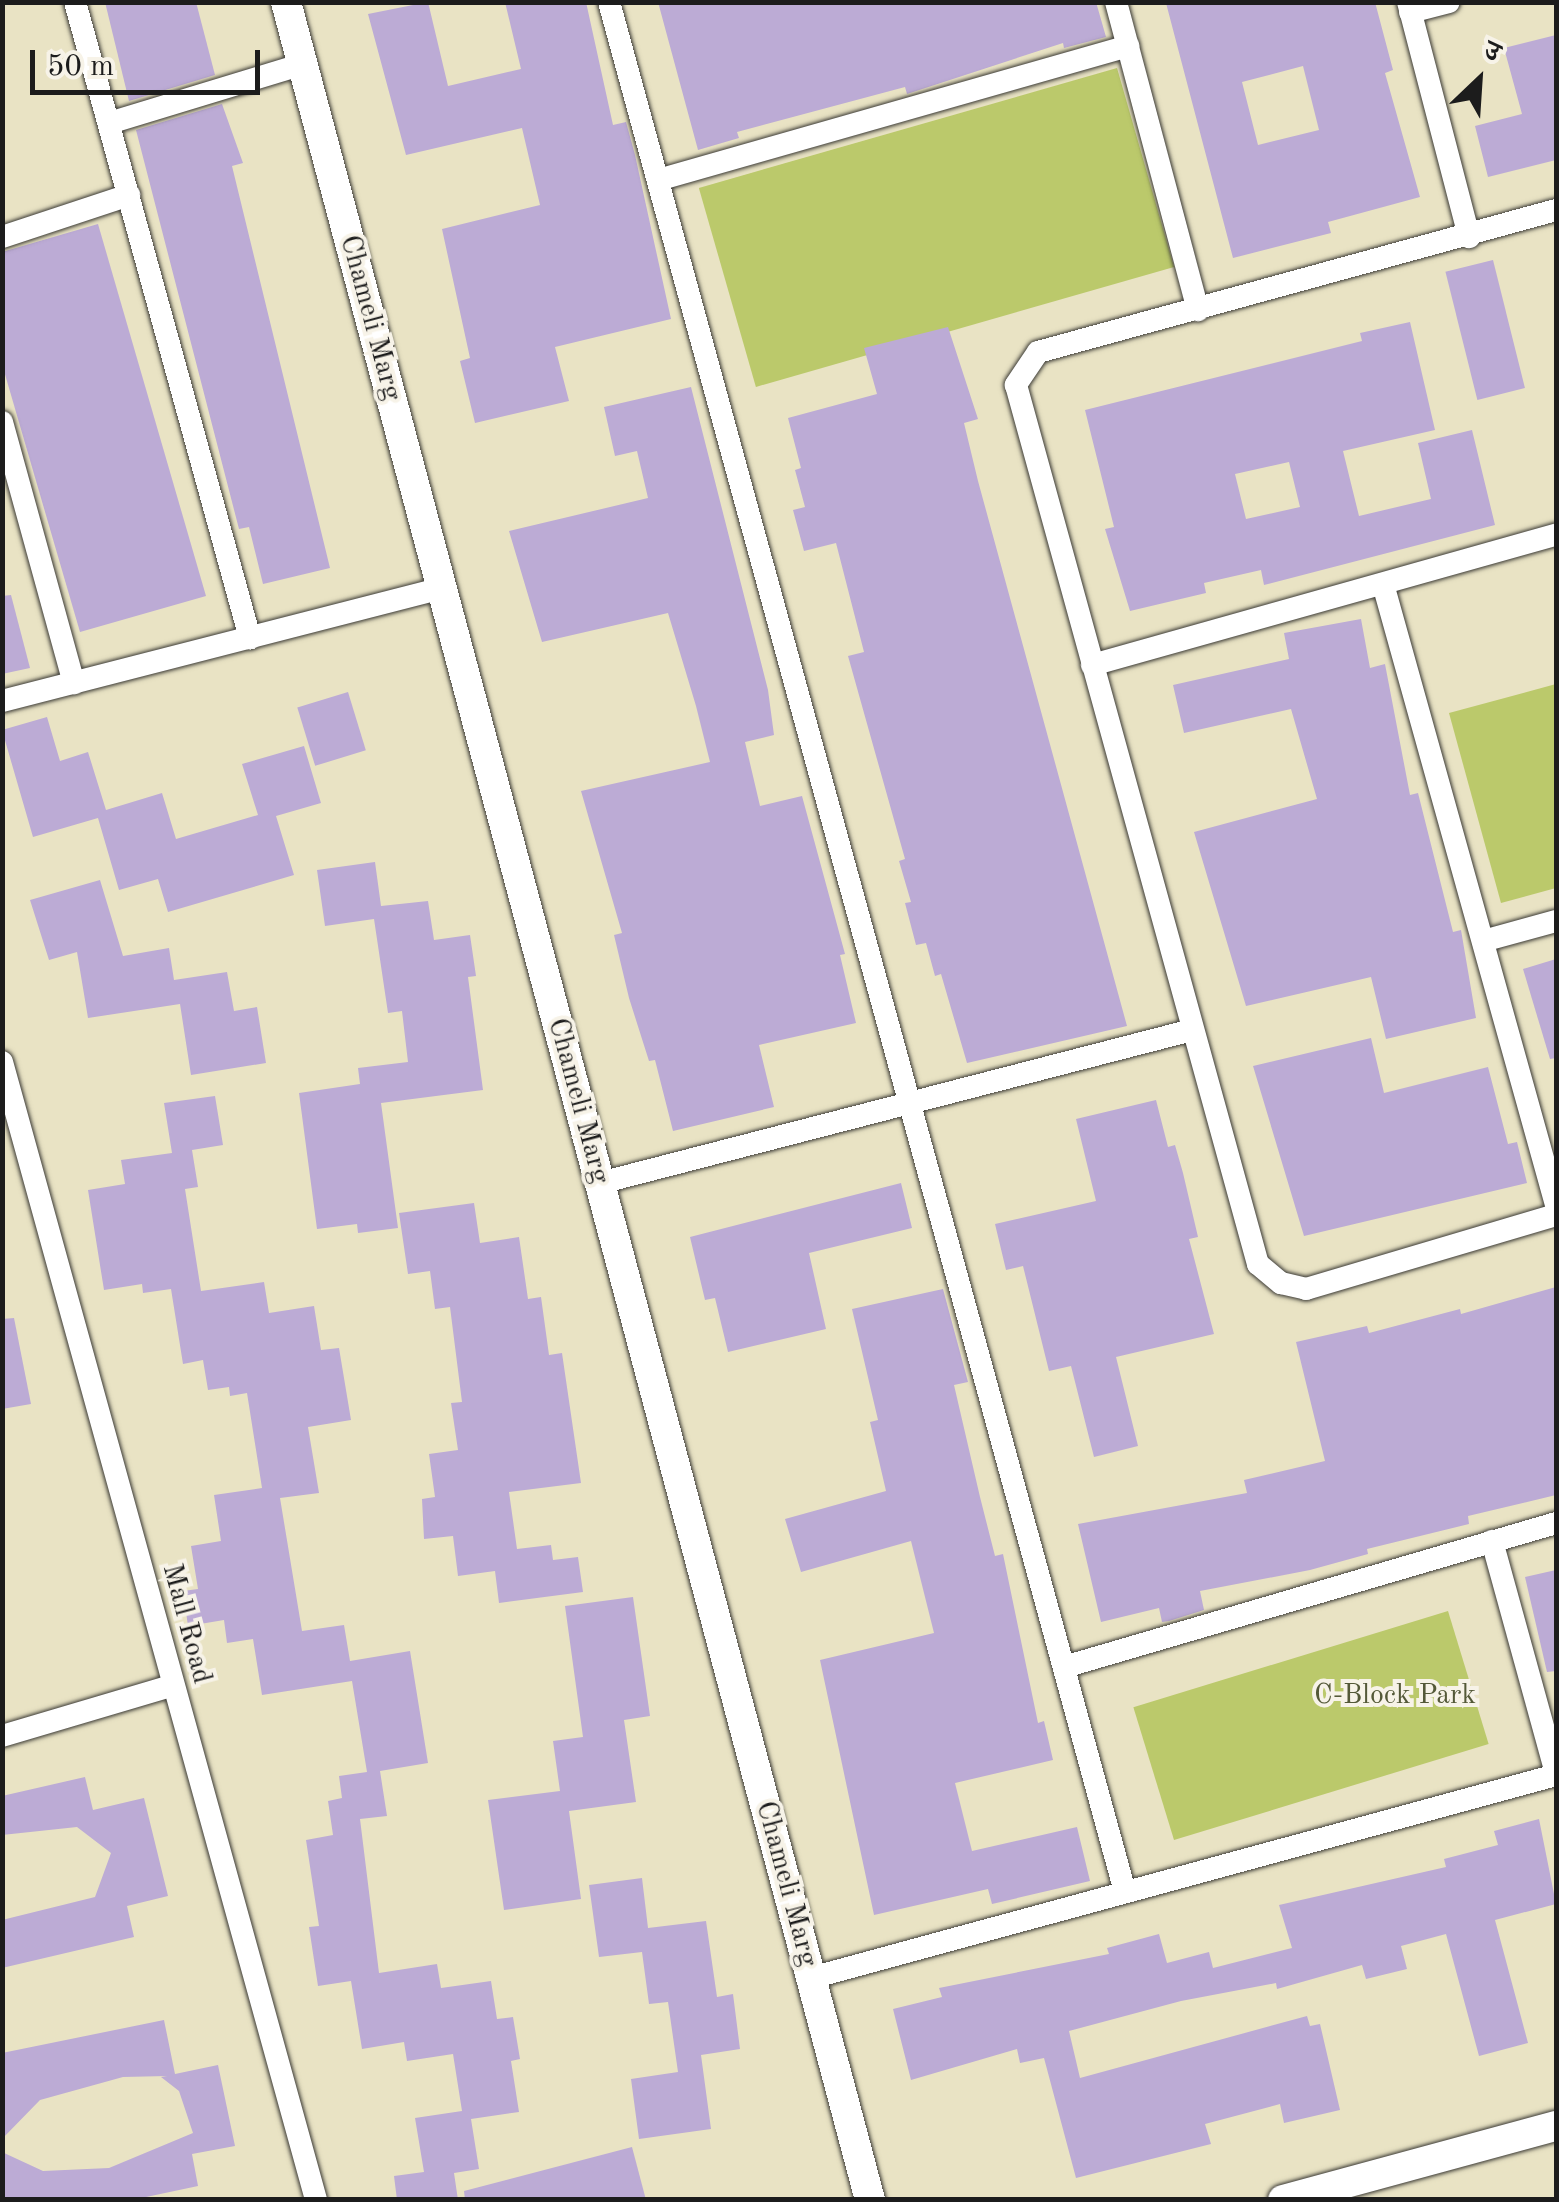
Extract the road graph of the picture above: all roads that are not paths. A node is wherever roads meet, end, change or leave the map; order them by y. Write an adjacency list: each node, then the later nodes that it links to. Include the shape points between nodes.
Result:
1 (75, 2): 9 (street)
2 (286, 2): 8 (street, Chameli Marg)
3 (609, 2): 10 (street)
4 (1116, 2): 7 (street)
5 (1449, 2): 6 (street)
6 (1409, 7): 13 (street)
7 (1128, 46): 10 (street); 15 (street)
8 (303, 64): 9 (street); 19 (street, Chameli Marg)
9 (109, 123): 11 (street)
10 (658, 180): 28 (street)
11 (129, 195): 14 (street); 20 (street)
12 (1556, 210): 13 (street)
13 (1469, 236): 15 (street)
14 (2, 237)
15 (1198, 310): 21 (street, via 1038,352 1016,385)
16 (2, 422): 22 (street)
17 (1556, 535): 18 (street)
18 (1384, 584): 21 (street); 25 (street)
19 (442, 588): 20 (street); 31 (street, Chameli Marg)
20 (250, 638): 22 (street)
21 (1092, 665): 26 (street)
22 (74, 683): 23 (street)
23 (2, 702)
24 (1556, 921): 25 (street)
25 (1483, 940): 32 (street)
26 (1192, 1030): 28 (street); 33 (street, via 1258,1264 1281,1283 1306,1289)
27 (2, 1062): 29 (street, Mall Road)
28 (910, 1102): 31 (street); 36 (street)
29 (27, 1151): 30 (street); 37 (street, Mall Road)
30 (2, 1158)
31 (600, 1182): 41 (street, Chameli Marg)
32 (1556, 1206)
33 (1556, 1215)
34 (1556, 1523): 35 (street)
35 (1492, 1542): 36 (street); 39 (street)
36 (1064, 1667): 40 (street)
37 (172, 1686): 38 (street); 44 (street, Mall Road)
38 (2, 1736)
39 (1556, 1775): 40 (street)
40 (1124, 1889): 41 (street)
41 (812, 1978): 45 (street, Chameli Marg)
42 (1556, 2126): 43 (street)
43 (1296, 2198)
44 (316, 2200)
45 (870, 2200)

